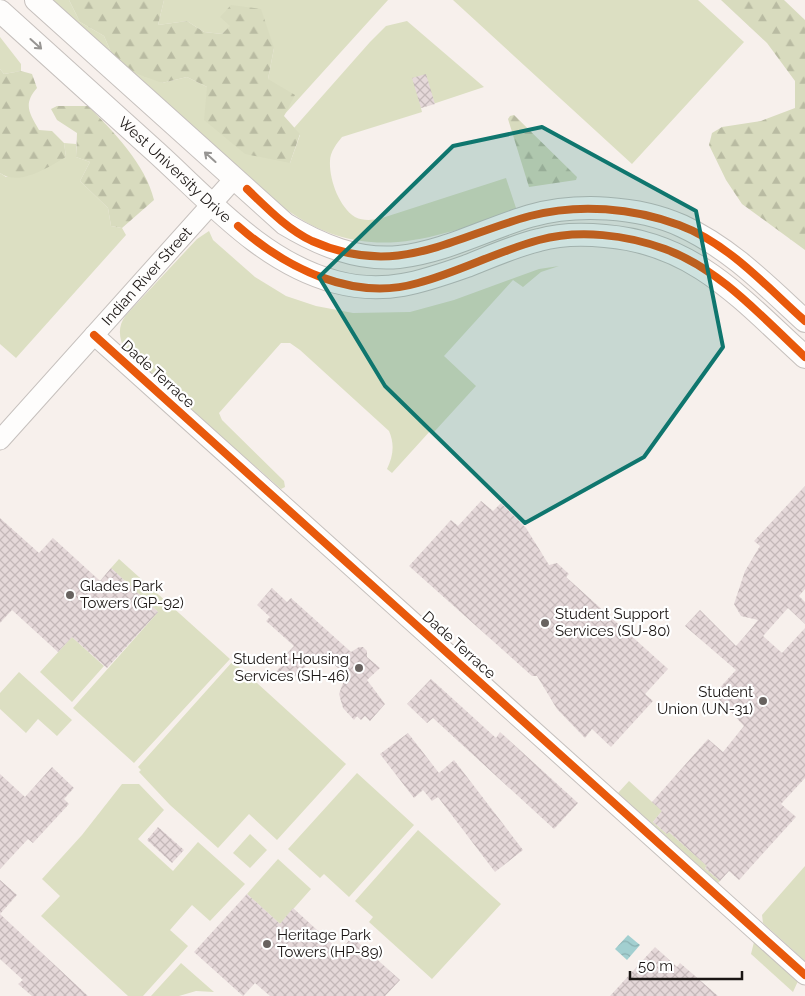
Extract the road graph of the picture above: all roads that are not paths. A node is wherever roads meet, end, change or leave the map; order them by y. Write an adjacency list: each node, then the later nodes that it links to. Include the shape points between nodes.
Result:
1 (36, 0): 3 (street, one-way to 1)
2 (0, 11): 4 (street, West University Drive, one-way to 4)
3 (234, 179): 4 (street, Indian River Street); 5 (street, via 285,224 311,240 364,256 399,257 433,250 531,216 577,208 630,212 658,218 682,226 729,254)
4 (212, 203): 6 (street, Indian River Street); 7 (street, West University Drive, via 261,246 289,264 336,282 364,287 416,284 540,240 578,235 632,240 675,252 709,272)
5 (805, 321)
6 (94, 334): 8 (street, Indian River Street); 9 (street, Dade Terrace)
7 (805, 356)
8 (0, 440)
9 (805, 975)

